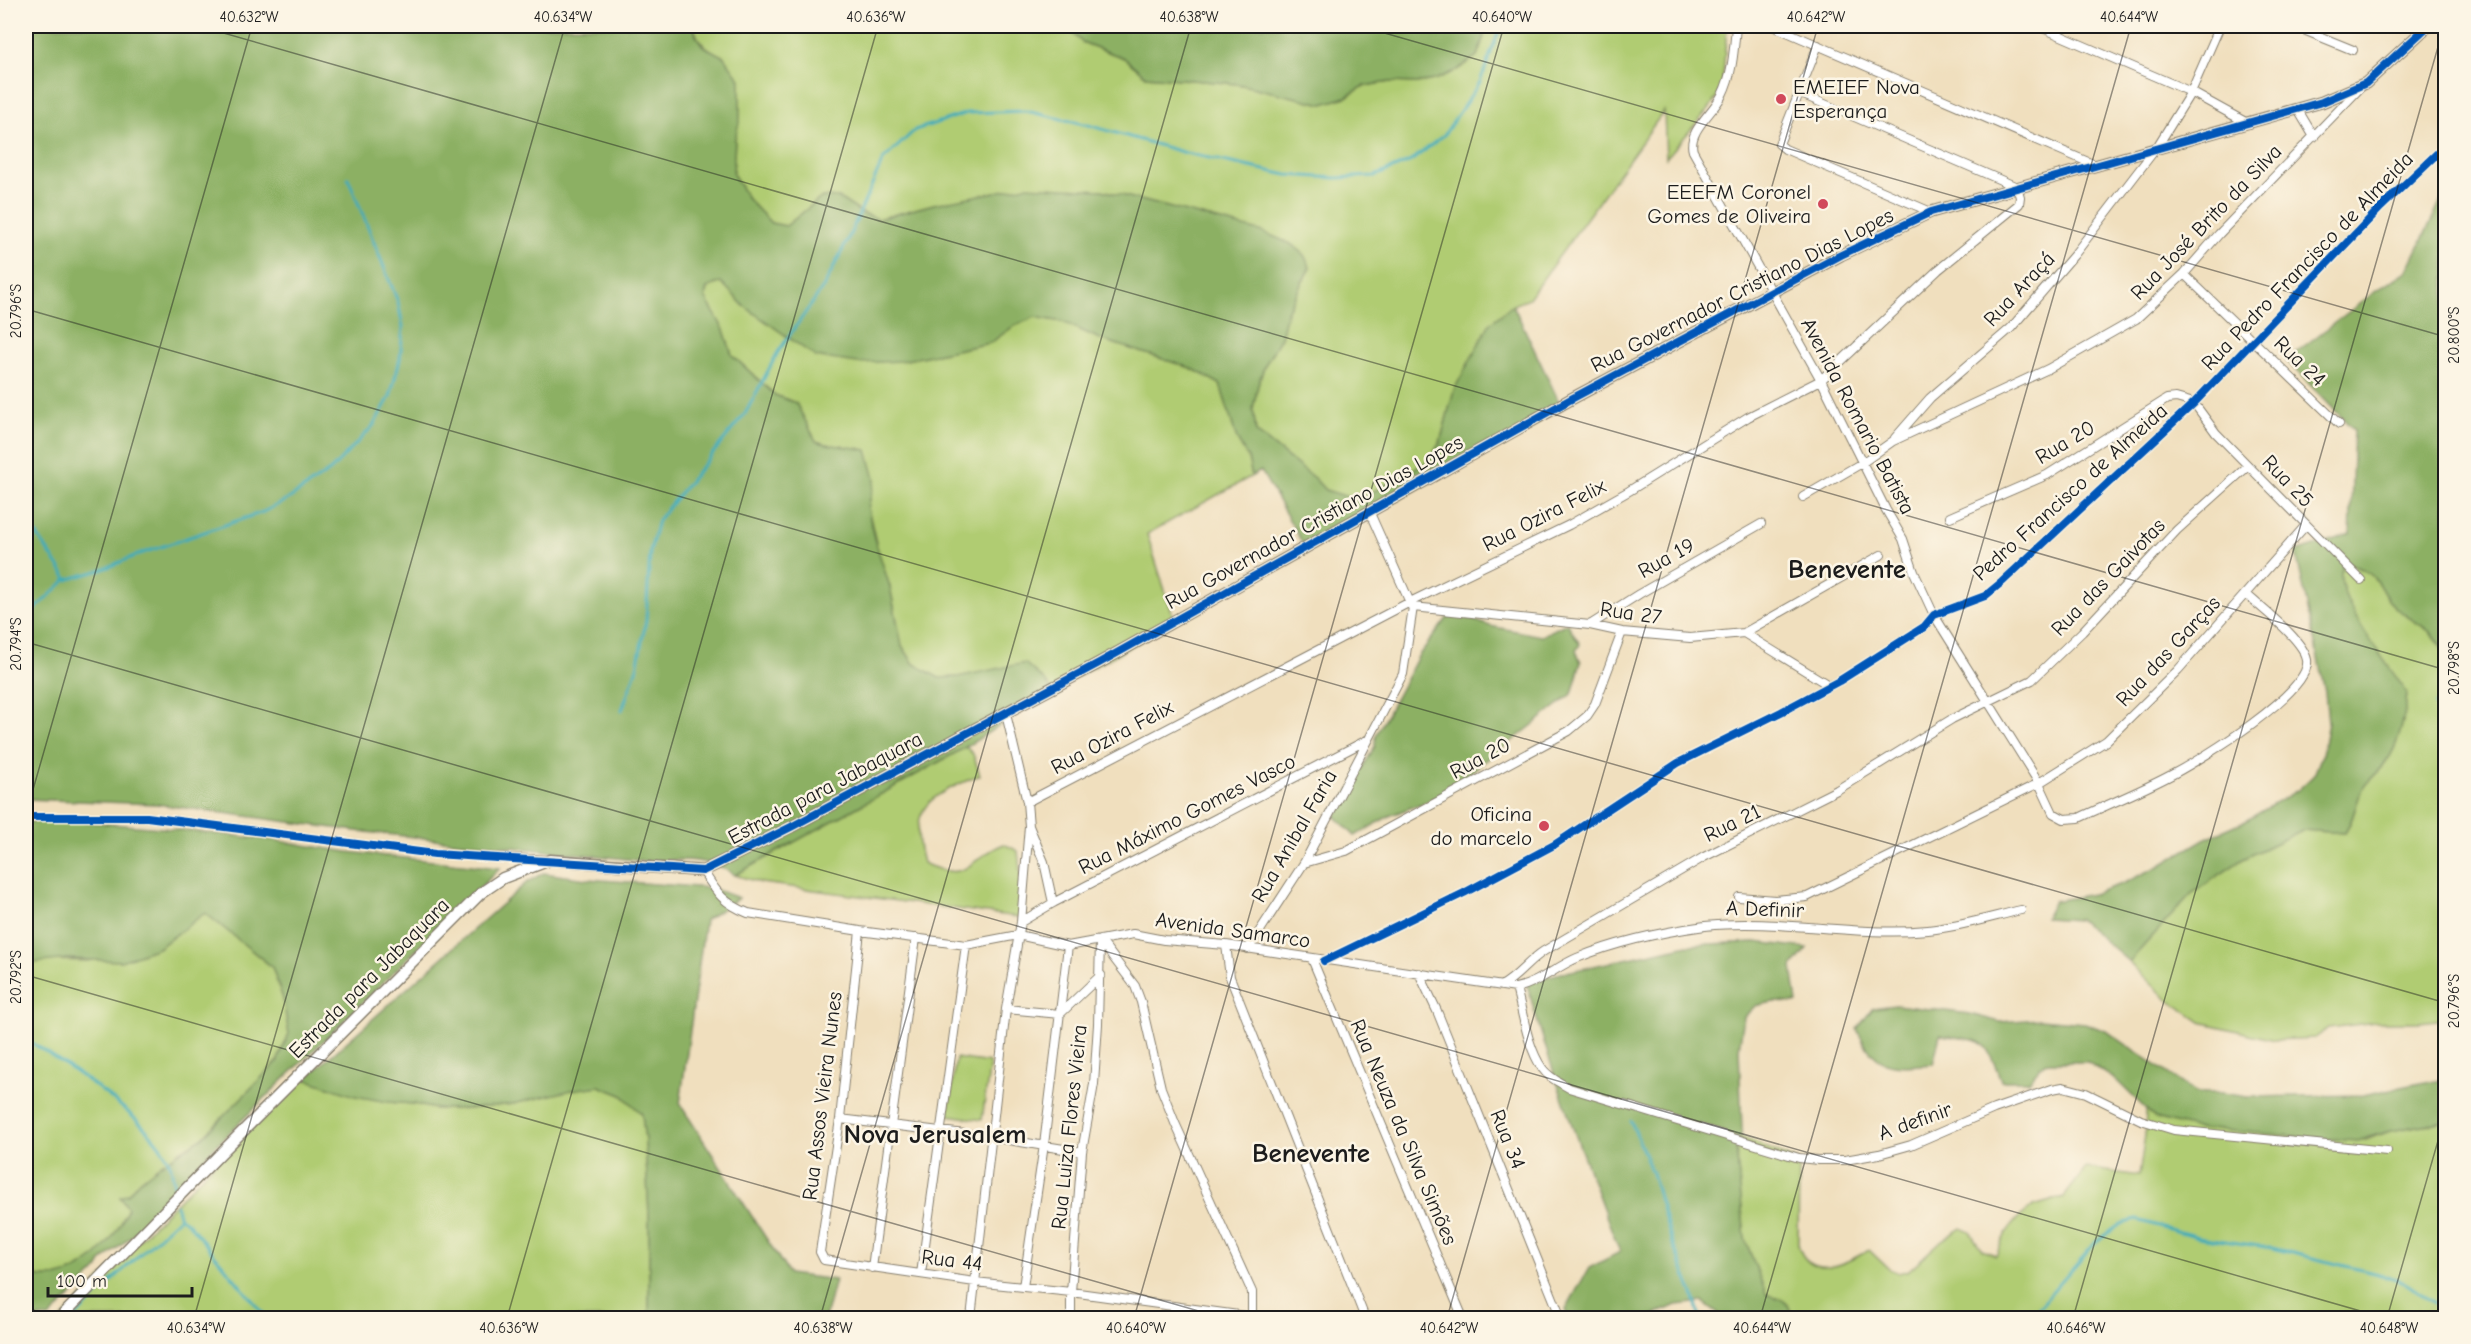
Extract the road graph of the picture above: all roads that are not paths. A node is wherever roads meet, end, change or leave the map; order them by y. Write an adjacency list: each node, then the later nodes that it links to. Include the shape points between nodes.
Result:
1 (1736, 26): 21 (street, Avenida Romario Batista, via 1722,95 1694,135 1691,146)
2 (1773, 26): 7 (street)
3 (2038, 26): 10 (street)
4 (2220, 26): 10 (street, Rua Araçá)
5 (2294, 26): 8 (street)
6 (2428, 26): 9 (street, Rua Governador Cristiano Dias Lopes)
7 (1818, 45): 11 (street); 17 (street)
8 (2353, 50)
9 (2366, 83): 12 (street, Rua Governador Cristiano Dias Lopes); 14 (street, Rua José Brito da Silva)
10 (2191, 92): 13 (street); 16 (street, Rua Araçá)
11 (1799, 93): 18 (street); 19 (street, via 1779,144)
12 (2298, 110): 13 (street, Rua Governador Cristiano Dias Lopes); 14 (street)
13 (2249, 124): 16 (street, Rua Governador Cristiano Dias Lopes)
14 (2314, 137): 20 (street, Rua José Brito da Silva)
15 (2445, 145): 22 (street, Rua Pedro Francisco de Almeida)
16 (2157, 147): 17 (street, Rua Governador Cristiano Dias Lopes); 26 (street, Rua Araçá, via 2053,282 2011,328 1930,398)
17 (2095, 165): 18 (street, Rua Governador Cristiano Dias Lopes)
18 (2017, 187): 19 (street, Rua Governador Cristiano Dias Lopes); 23 (street, Rua Ozira Felix, via 2020,201 2016,207 1938,270)
19 (1931, 212): 21 (street, Rua Governador Cristiano Dias Lopes)
20 (2184, 274): 22 (street, Rua 24); 26 (street, Rua José Brito da Silva, via 2136,319 2109,335 1997,394)
21 (1771, 292): 23 (street, Avenida Romario Batista); 30 (street, Rua Governador Cristiano Dias Lopes)
22 (2253, 340): 24 (street, Rua Pedro Francisco de Almeida); 25 (street, Rua 24)
23 (1821, 380): 27 (street, Avenida Romario Batista); 37 (street, Rua Ozira Felix, via 1748,417 1569,525)
24 (2194, 403): 28 (street, Rua 25); 31 (street, Rua 20, via 2168,399 2047,475); 38 (street, Pedro Francisco de Almeida, via 1994,589)
25 (2339, 424)
26 (1893, 441): 27 (street, Rua José Brito da Silva)
27 (1862, 463): 29 (street, Rua José Brito da Silva); 38 (street, Avenida Romario Batista, via 1903,539)
28 (2248, 466): 33 (street, Rua 25); 44 (street, Rua das Gaivotas, via 2170,537 2042,672)
29 (1803, 497)
30 (1369, 512): 37 (street); 42 (street, Rua Governador Cristiano Dias Lopes)
31 (1950, 517)
32 (1761, 524): 39 (street, Rua 19)
33 (2306, 525): 35 (street, Rua 25); 36 (street, Rua das Garças)
34 (1881, 555): 41 (street)
35 (2361, 580)
36 (2246, 594): 47 (street, Rua das Garças, via 2131,718 2092,751); 47 (street, Avenida Romario Batista, via 2296,640 2307,665 2297,685 2270,710 2174,773 2079,818 2057,817)
37 (1411, 604): 39 (street, Rua 27); 46 (street, Rua Anibal Faria, via 1403,674); 48 (street, Rua Ozira Felix)
38 (1934, 615): 43 (street, via 1924,627); 44 (street, Avenida Romario Batista)
39 (1590, 625): 40 (street, Rua 27)
40 (1622, 632): 41 (street, Rua 27, via 1690,638); 52 (street, Rua 20, via 1595,704 1569,731 1346,851)
41 (1744, 633): 43 (street)
42 (1099, 663): 45 (street, Estrada para Jabaquara)
43 (1830, 686): 67 (street, via 1678,763 1554,845)
44 (1987, 703): 47 (street, Avenida Romario Batista); 70 (street, Rua 21, via 1930,732 1837,790 1704,857 1535,956 1514,979)
45 (1006, 714): 48 (street); 53 (street, Estrada para Jabaquara)
46 (1369, 740): 52 (street, Rua Anibal Faria); 55 (street, Rua Máximo Gomes Vasco)
47 (2039, 783): 54 (street, Rua das Garças, via 1807,897)
48 (1027, 802): 50 (street)
49 (26, 817): 51 (street, via 147,817 435,854)
50 (1029, 826): 55 (street, via 1044,862); 57 (street)
51 (550, 860): 53 (street, Estrada para Jabaquara); 87 (street, Estrada para Jabaquara, via 503,878 481,893)
52 (1304, 863): 65 (street, Rua Anibal Faria)
53 (703, 871): 58 (street, via 720,898 748,913)
54 (1739, 897)
55 (1053, 903): 57 (street, Rua Máximo Gomes Vasco)
56 (2021, 910): 71 (street, A Definir, via 1928,930 1731,923 1654,934 1576,958)
57 (1021, 922): 59 (street)
58 (860, 931): 60 (street); 74 (street, Rua Assos Vieira Nunes)
59 (1018, 935): 62 (street); 64 (street, Avenida Samarco); 72 (street)
60 (916, 938): 62 (street); 75 (street)
61 (1100, 940): 63 (street, Avenida Samarco, via 1133,934); 64 (street, Avenida Samarco); 69 (street, Rua Luiza Flores Vieira); 90 (street, via 1135,986 1161,1088 1249,1284)
62 (966, 945): 76 (street)
63 (1226, 945): 65 (street, Avenida Samarco); 91 (street, via 1230,977)
64 (1068, 946): 73 (street)
65 (1248, 949): 66 (street, Avenida Samarco)
66 (1312, 959): 67 (street, Avenida Samarco); 92 (street, Rua Neuza da Silva Simões)
67 (1324, 961): 68 (street, Avenida Samarco)
68 (1419, 973): 70 (street, Avenida Samarco); 93 (street, Rua 34)
69 (1101, 975): 73 (street); 80 (street, Rua Luiza Flores Vieira, via 1094,1084)
70 (1501, 986): 71 (street, Avenida Samarco)
71 (1516, 988): 79 (street, A definir, via 1536,1056 1552,1079 1569,1088 1799,1158 1845,1160 1879,1155 1994,1109 2063,1087 2175,1130)
72 (1006, 1009): 73 (street); 77 (street)
73 (1060, 1014): 78 (street)
74 (840, 1119): 75 (street); 81 (street, Rua Assos Vieira Nunes, via 820,1252)
75 (892, 1124): 76 (street); 82 (street)
76 (941, 1131): 77 (street); 83 (street)
77 (990, 1137): 78 (street); 84 (street)
78 (1044, 1145): 80 (street); 85 (street)
79 (2387, 1151)
80 (1082, 1152): 86 (street, Rua Luiza Flores Vieira)
81 (829, 1262): 82 (street, Rua 44)
82 (872, 1268): 83 (street, Rua 44)
83 (921, 1274): 84 (street, Rua 44)
84 (975, 1282): 85 (street, Rua 44); 88 (street)
85 (1023, 1287): 86 (street, Rua 44)
86 (1071, 1292): 89 (street, Rua Luiza Flores Vieira); 90 (street, Rua 44)
87 (60, 1318)
88 (970, 1318)
89 (1071, 1318)
90 (1254, 1318)
91 (1365, 1318)
92 (1463, 1318)
93 (1561, 1318)

